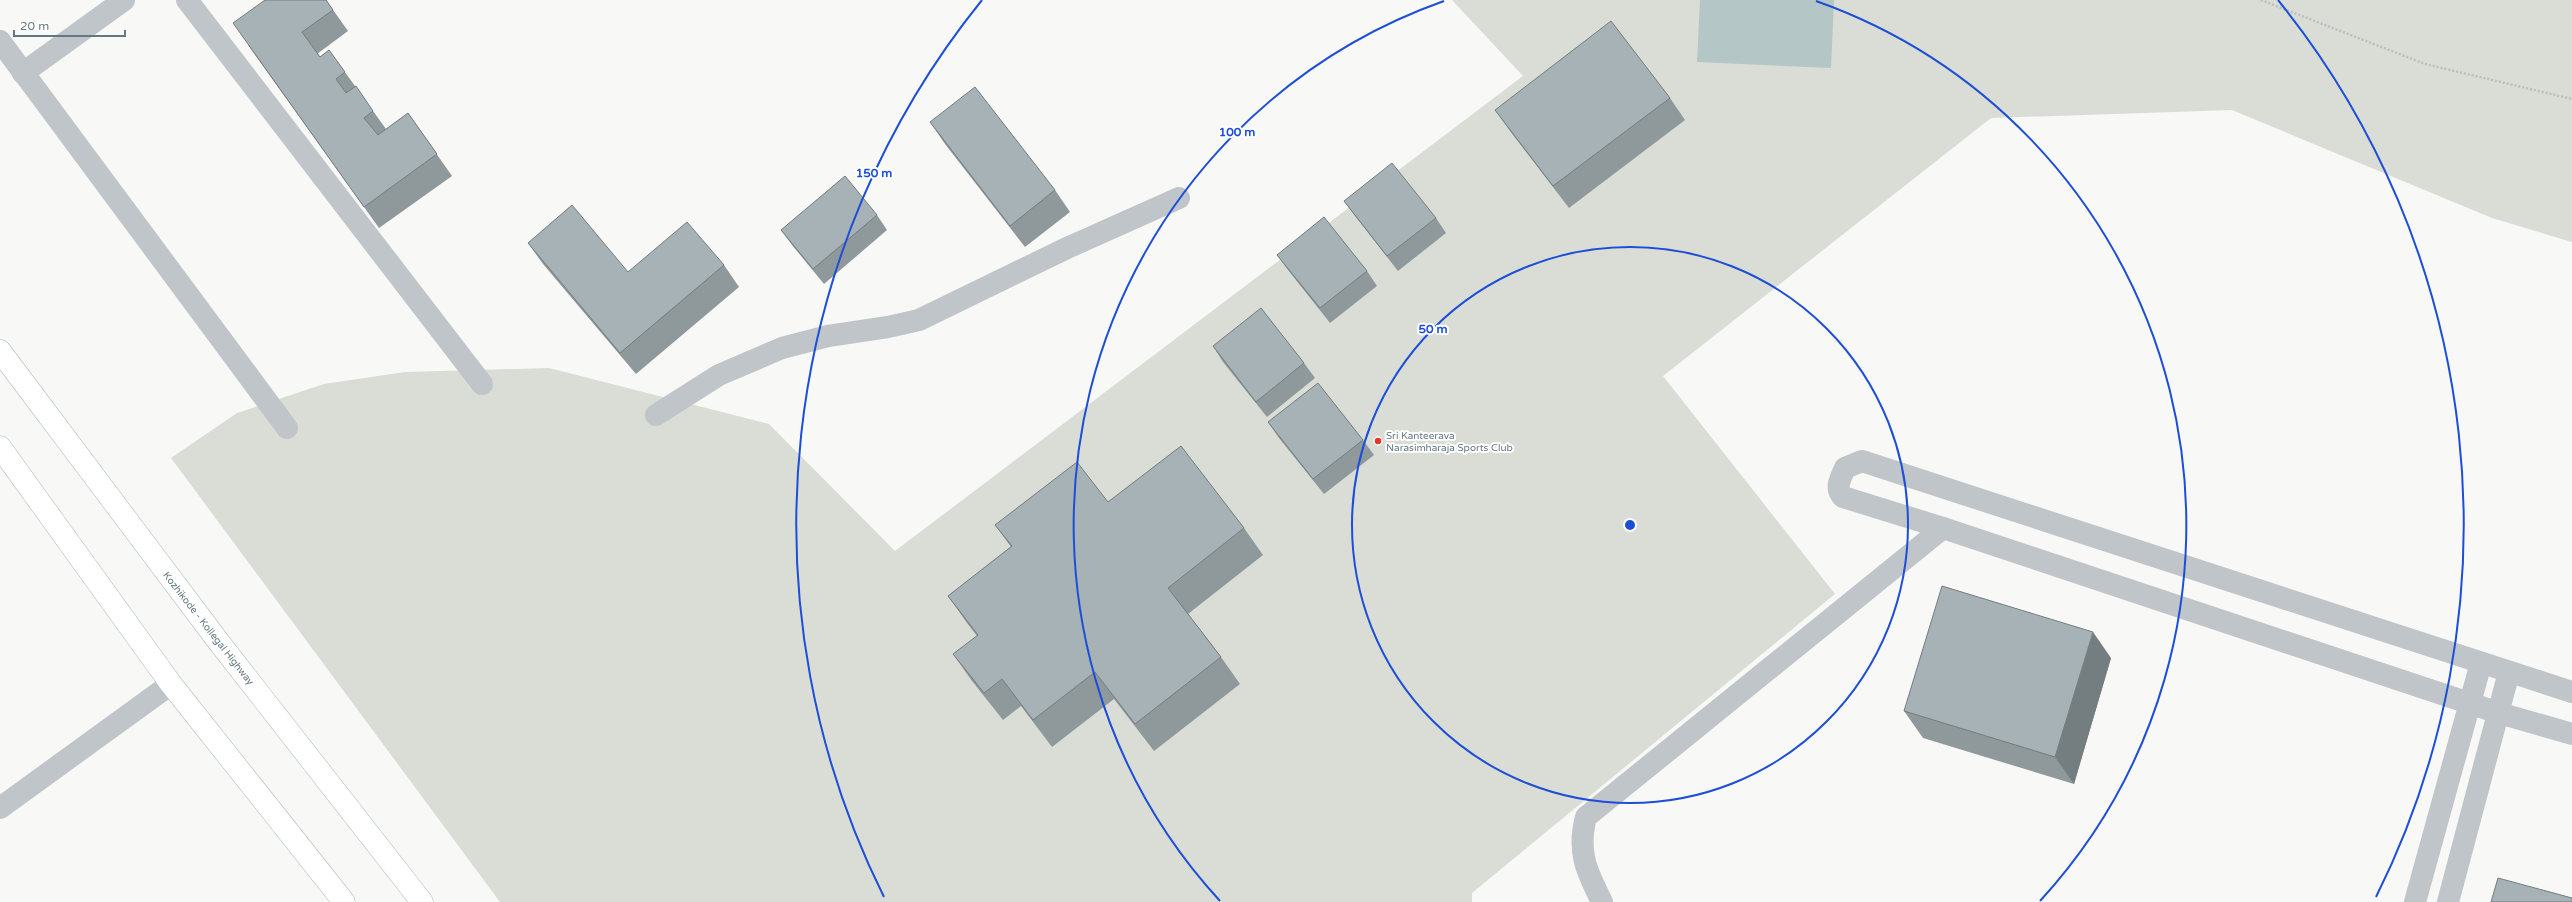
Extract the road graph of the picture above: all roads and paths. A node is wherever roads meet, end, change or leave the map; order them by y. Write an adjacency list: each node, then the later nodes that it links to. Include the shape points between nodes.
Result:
1 (124, 0): 5 (street)
2 (187, 0): 9 (street)
3 (2261, 0): 6 (path, via 2425,64)
4 (0, 41): 5 (street)
5 (23, 73): 11 (street)
6 (2572, 99)
7 (1179, 198): 10 (street, via 1067,248 919,320 828,336 782,348 719,375)
8 (0, 351): 23 (main road, Kozhikode - Kollegal Highway, via 209,629)
9 (482, 384)
10 (656, 415)
11 (287, 428)
12 (0, 448): 16 (main road)
13 (1943, 528): 14 (street, via 1843,497 1839,493 1838,484 1845,468 1862,461); 18 (street); 24 (street, via 1586,817 1581,836 1582,856)
14 (2481, 663): 15 (street); 18 (street)
15 (2509, 672): 17 (street); 19 (street)
16 (171, 684): 21 (street); 22 (main road)
17 (2572, 692)
18 (2470, 703): 19 (street); 25 (street)
19 (2499, 713): 20 (street); 26 (street)
20 (2572, 734)
21 (0, 808)
22 (344, 902)
23 (422, 902)
24 (1602, 902)
25 (2415, 902)
26 (2448, 902)

